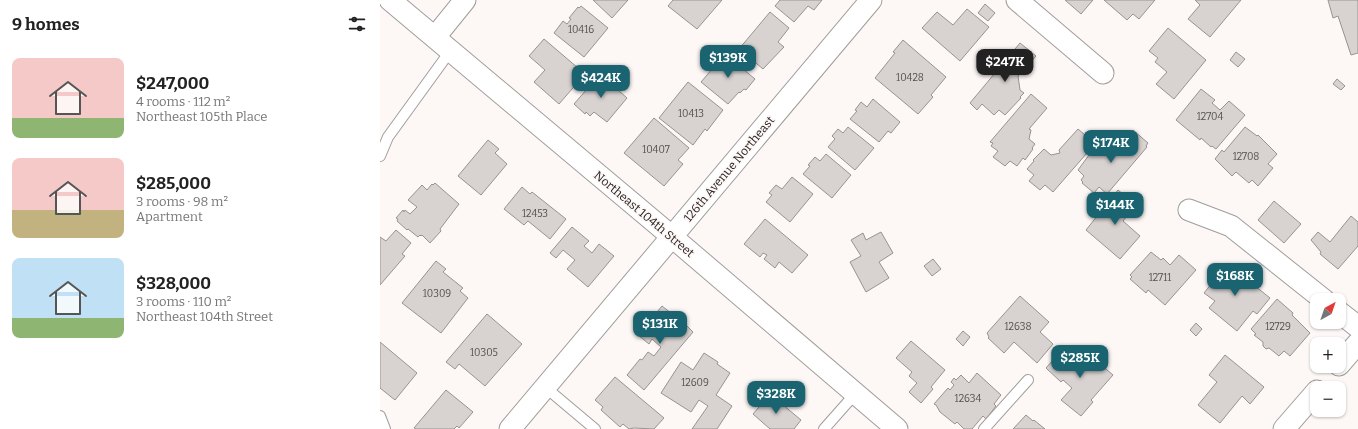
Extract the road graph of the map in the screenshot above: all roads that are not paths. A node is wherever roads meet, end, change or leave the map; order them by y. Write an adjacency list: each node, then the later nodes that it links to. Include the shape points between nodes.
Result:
1 (390, 0): 5 (street, Northeast 104th Street)
2 (465, 0): 5 (street)
3 (871, 0): 10 (street, 126th Avenue Northeast)
4 (1017, 0): 7 (street)
5 (434, 37): 6 (street, Northeast 104th Street)
6 (451, 50): 8 (lane, via 388,137); 10 (street, Northeast 104th Street)
7 (1103, 73)
8 (380, 156)
9 (1188, 210): 11 (street, via 1231,226)
10 (672, 237): 19 (street, 126th Avenue Northeast); 20 (street, Northeast 104th Street)
11 (1315, 293)
12 (1346, 318): 13 (street)
13 (1358, 327)
14 (1358, 343): 15 (street)
15 (1346, 358)
16 (1333, 373): 18 (street)
17 (1028, 380): 28 (lane)
18 (1326, 381)
19 (546, 387): 24 (street, 126th Avenue Northeast); 25 (lane)
20 (855, 394): 26 (lane); 27 (street, Northeast 104th Street)
21 (1310, 399): 29 (street)
22 (380, 416): 23 (lane)
23 (385, 429)
24 (510, 429)
25 (595, 429)
26 (824, 429)
27 (897, 429)
28 (984, 429)
29 (1284, 429)

